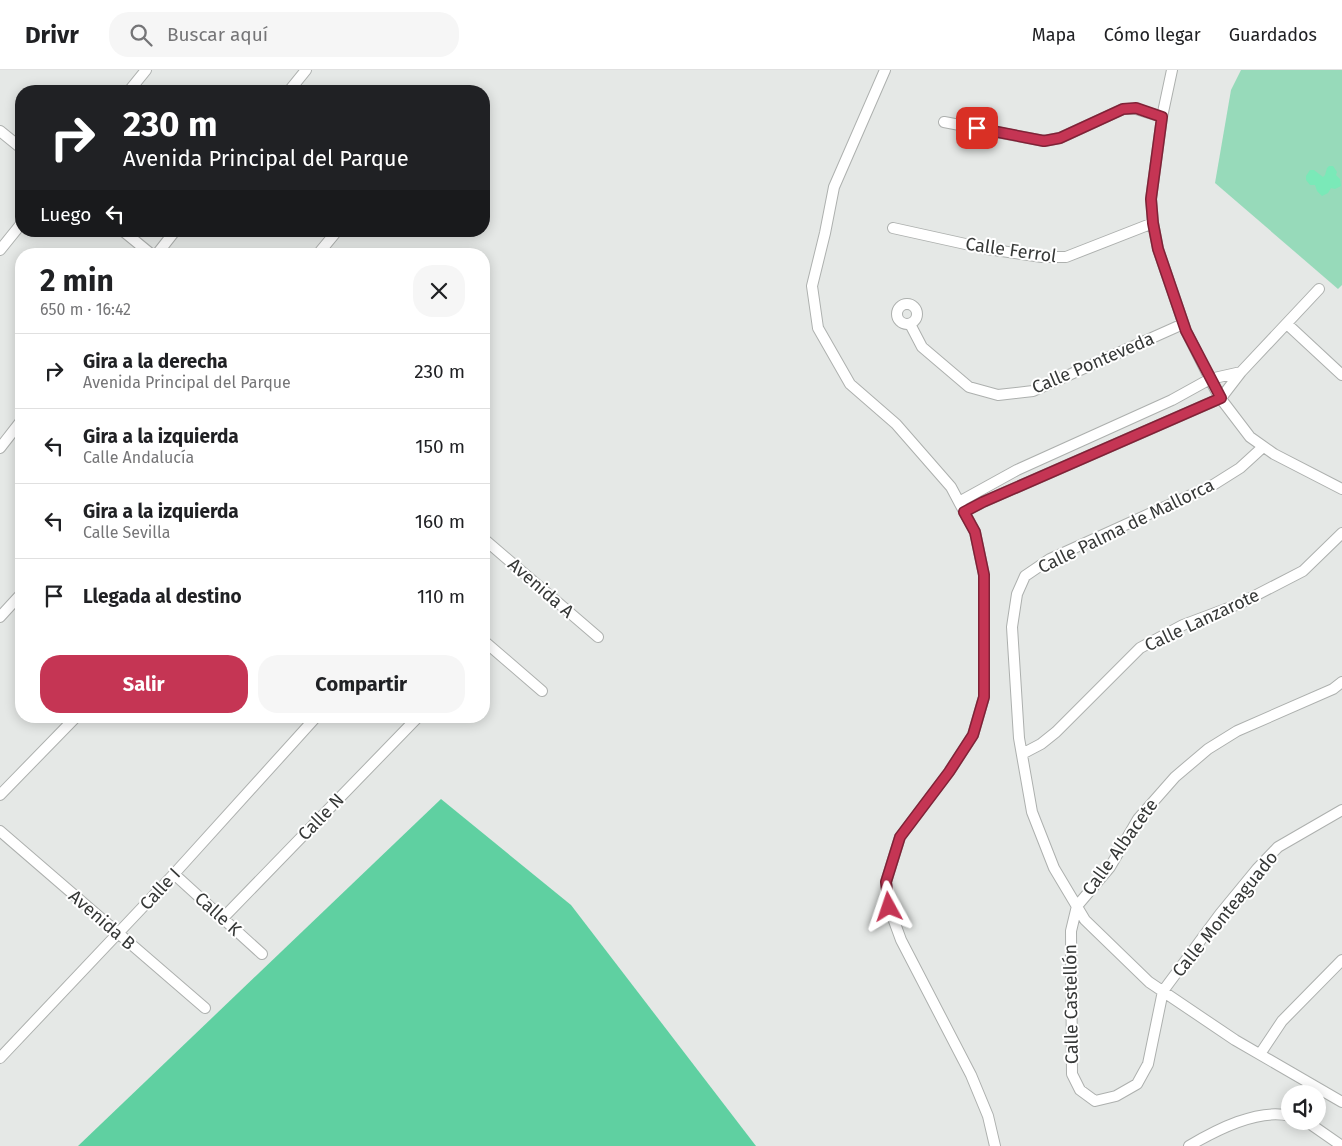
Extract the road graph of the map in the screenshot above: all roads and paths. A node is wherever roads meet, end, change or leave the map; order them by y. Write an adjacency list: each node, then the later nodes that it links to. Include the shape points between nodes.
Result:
1 (146, 70): 5 (street)
2 (306, 70): 6 (street)
3 (885, 70): 33 (street, via 834,188 812,286 818,328 850,384 896,424 951,487)
4 (1172, 70): 7 (street)
5 (134, 85)
6 (294, 85)
7 (1162, 117): 8 (street, via 1136,108 1123,109 1060,138 1044,141); 11 (street, via 1151,199)
8 (944, 122)
9 (0, 131): 10 (street)
10 (15, 143)
11 (1153, 223): 12 (street, Calle Ferrol, via 1066,257 988,249); 23 (street, via 1158,249)
12 (893, 228)
13 (15, 231): 20 (street)
14 (131, 237): 17 (street)
15 (170, 237): 18 (street)
16 (332, 237): 19 (street)
17 (144, 248)
18 (162, 248)
19 (323, 248)
20 (0, 250)
21 (1320, 289): 24 (street)
22 (910, 324): 23 (street, Calle Ponteveda, via 922,346 968,387 998,395 1033,391)
23 (1183, 324): 27 (street)
24 (1287, 324): 25 (street); 26 (street)
25 (1242, 372): 27 (street); 28 (street)
26 (1342, 375)
27 (1210, 380): 28 (street); 33 (street, via 1017,470)
28 (1221, 398): 30 (street, via 1250,437); 34 (street)
29 (15, 429): 31 (street)
30 (1263, 447): 32 (street); 46 (street, Calle Palma de Mallorca, via 1240,468 1213,485 1050,559 1025,576 1017,594 1012,627)
31 (0, 448)
32 (1342, 490)
33 (959, 502): 34 (street)
34 (964, 512): 63 (street, via 975,532 984,575 984,697 973,735 900,837 886,882 889,907 901,940 971,1075 988,1116)
35 (1342, 533): 46 (street, Calle Lanzarote, via 1303,571 1239,604 1183,625 1140,648 1056,732)
36 (490, 544): 39 (street, Avenida A)
37 (15, 601): 38 (street)
38 (0, 617)
39 (598, 637)
40 (490, 649): 42 (street)
41 (1342, 682): 51 (street, Calle Albacete, via 1333,689 1237,731 1208,749 1182,771 1138,818 1110,868)
42 (542, 691)
43 (70, 723): 47 (street)
44 (311, 723): 50 (street, Calle I)
45 (413, 723): 52 (street, Calle N)
46 (1022, 754): 51 (street, Calle Palma de Mallorca, via 1032,812 1054,868)
47 (0, 795)
48 (1342, 810): 56 (street, Calle Monteaguado, via 1278,847 1220,914)
49 (0, 831): 53 (street, Avenida B)
50 (174, 874): 52 (street, Calle K); 53 (street, Calle I)
51 (1077, 906): 56 (street, Calle Palma de Mallorca, via 1085,920 1149,982); 56 (street, Calle Castellón, via 1070,931 1072,1074 1080,1090 1095,1101 1116,1096 1137,1084 1148,1064)
52 (223, 918): 54 (street, Calle K)
53 (118, 934): 57 (street, Avenida B); 59 (street, Calle I)
54 (262, 954)
55 (1342, 960): 58 (street, via 1282,1021)
56 (1163, 991): 58 (street, Calle Palma de Mallorca)
57 (205, 1008)
58 (1260, 1054): 60 (street, Calle Palma de Mallorca)
59 (0, 1058)
60 (1342, 1102)
61 (1281, 1114): 64 (street, via 1235,1122)
62 (1319, 1130): 65 (street)
63 (995, 1146)
64 (1189, 1146)
65 (1342, 1146)

